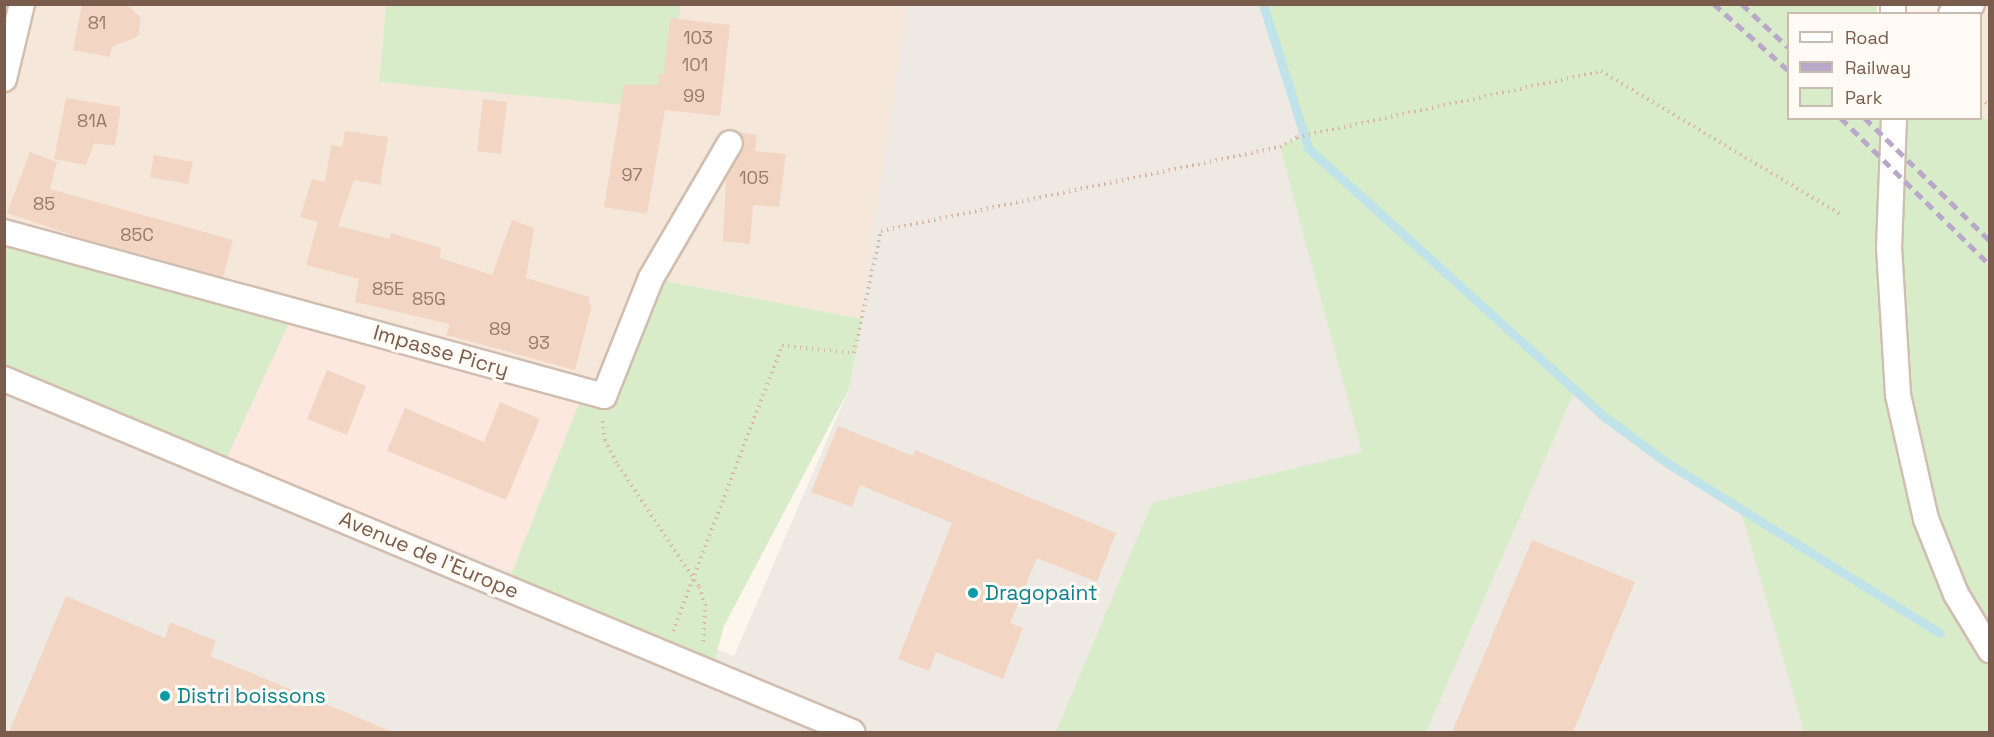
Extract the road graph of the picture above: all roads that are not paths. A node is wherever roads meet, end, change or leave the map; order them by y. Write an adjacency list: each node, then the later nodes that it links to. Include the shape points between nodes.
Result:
1 (22, 4): 4 (street)
2 (1972, 4): 3 (street)
3 (1955, 12)
4 (4, 79)
5 (1894, 120): 9 (street, via 1889,248 1898,395 1926,519 1956,594)
6 (730, 143): 7 (street, Impasse Picry, via 651,278 604,396)
7 (4, 232)
8 (4, 379): 10 (street, Avenue de l'Europe)
9 (1989, 650)
10 (852, 732)

